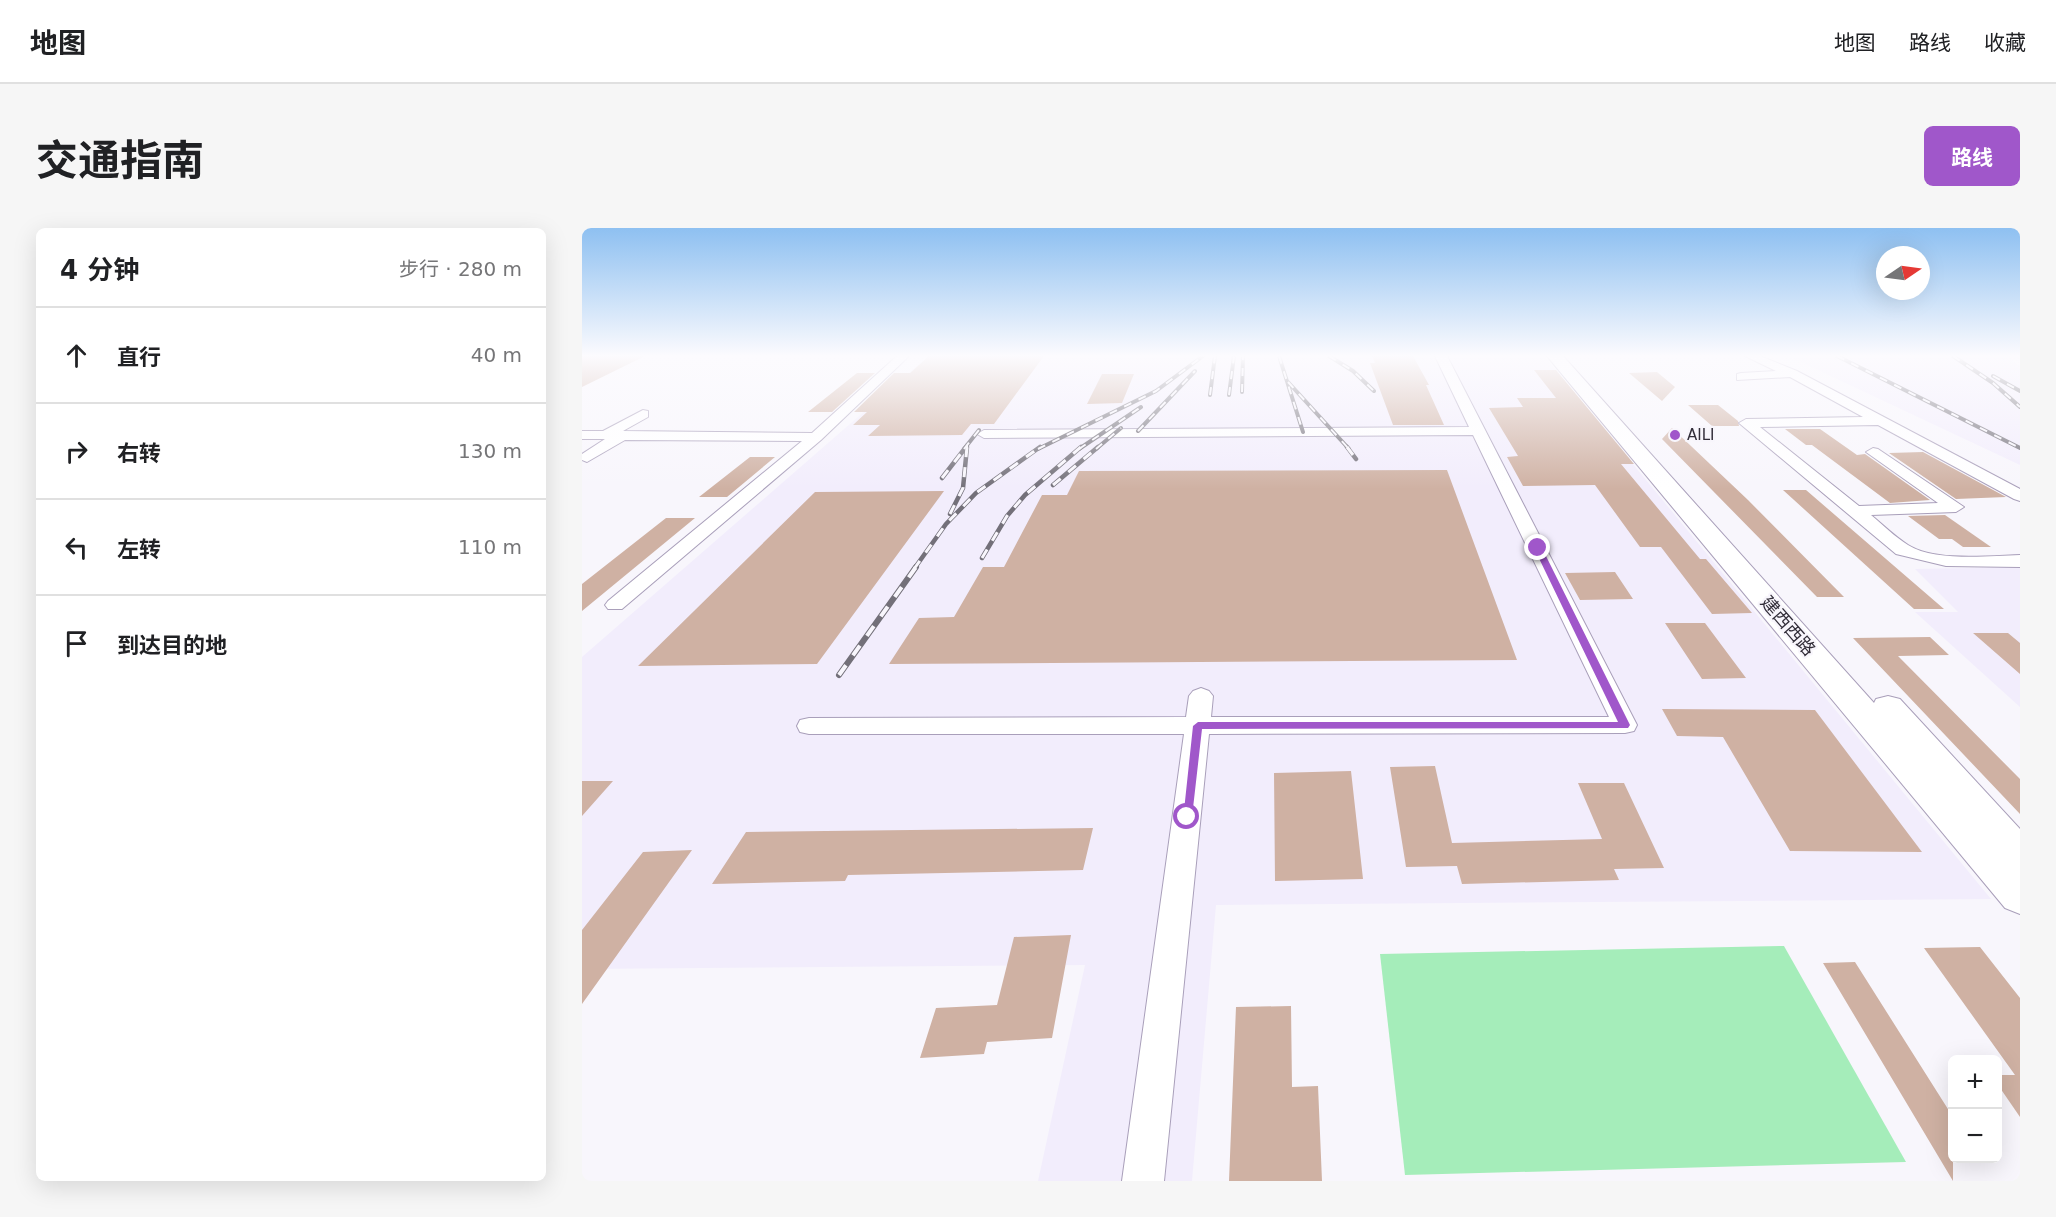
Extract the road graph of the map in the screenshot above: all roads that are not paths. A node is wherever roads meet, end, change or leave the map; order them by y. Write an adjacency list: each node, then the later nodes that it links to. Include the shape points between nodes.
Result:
1 (856, 400): 13 (street)
2 (1464, 400): 8 (street)
3 (1593, 400): 23 (highway, 建西西路)
4 (1609, 400): 22 (highway, 建西西路)
5 (1844, 400): 7 (street)
6 (643, 414): 11 (street)
7 (1882, 420): 16 (street); 17 (street, via 1746,423)
8 (1479, 431): 9 (street); 20 (street, via 1625,725)
9 (984, 434)
10 (582, 435): 11 (street)
11 (606, 435): 12 (street)
12 (622, 435): 13 (street); 15 (street)
13 (816, 437): 19 (street)
14 (1873, 452): 17 (street, via 1956,507)
15 (587, 457)
16 (2020, 496)
17 (1854, 511): 18 (street, via 1892,543 1922,558 1947,563)
18 (2020, 561)
19 (615, 605)
20 (1199, 711): 21 (street); 24 (street)
21 (809, 726)
22 (2020, 856)
23 (2020, 896)
24 (1143, 1181)

